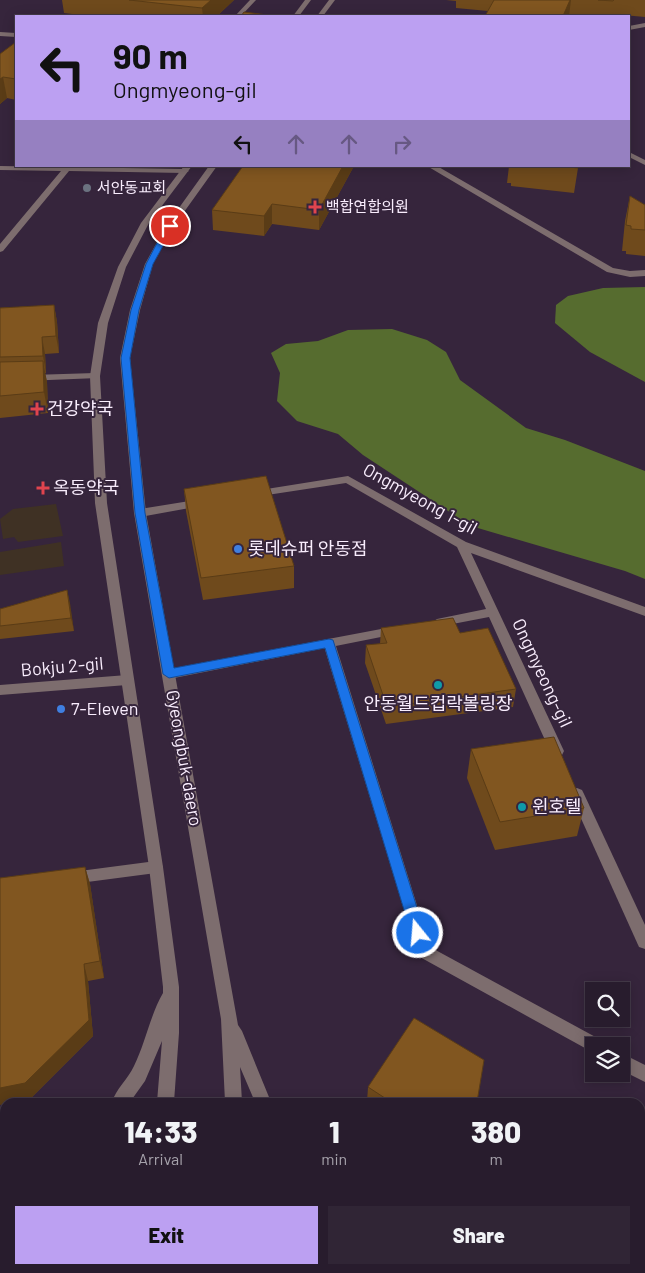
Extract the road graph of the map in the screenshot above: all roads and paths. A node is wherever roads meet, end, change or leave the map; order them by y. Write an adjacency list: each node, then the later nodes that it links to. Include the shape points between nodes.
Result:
1 (253, 0): 4 (street)
2 (308, 0): 5 (street)
3 (332, 0): 6 (street)
4 (239, 15)
5 (297, 15)
6 (321, 15)
7 (645, 25): 8 (street)
8 (630, 28)
9 (0, 34): 10 (street)
10 (15, 35)
11 (630, 155): 12 (street)
12 (645, 163)
13 (212, 167): 24 (street, Gyeongbuk-daero, via 175,218 158,248 135,310 125,358)
14 (433, 167): 19 (street, via 610,270)
15 (0, 168): 16 (street)
16 (68, 168): 17 (street); 18 (street)
17 (186, 168): 20 (street, via 145,223 122,267 103,323)
18 (0, 249)
19 (645, 273)
20 (95, 376): 21 (street); 32 (street, via 101,502)
21 (0, 379)
22 (244, 496): 25 (street, Ongmyeong 1-gil, via 348,479)
23 (216, 500): 24 (street)
24 (140, 513): 31 (street, Gyeongbuk-daero)
25 (462, 545): 26 (street); 27 (street, Ongmyeong 1-gil)
26 (493, 612): 28 (street, Ongmyeong-gil); 34 (street, Ongmyeong-gil)
27 (645, 612)
28 (426, 625)
29 (406, 628): 30 (street)
30 (329, 643): 31 (street); 41 (street, via 424,951)
31 (169, 674): 40 (street, Gyeongbuk-daero)
32 (127, 680): 33 (street, Bokju 2-gil); 36 (street)
33 (0, 690)
34 (563, 763)
35 (571, 781): 38 (street)
36 (156, 867): 37 (street); 39 (street)
37 (58, 880)
38 (645, 942)
39 (172, 987): 44 (street, via 151,1049 139,1075); 45 (street)
40 (229, 1019): 46 (street, Gyeongbuk-daero); 47 (street)
41 (585, 1040)
42 (630, 1066): 43 (street)
43 (645, 1074)
44 (123, 1098)
45 (166, 1098)
46 (234, 1098)
47 (261, 1098)

